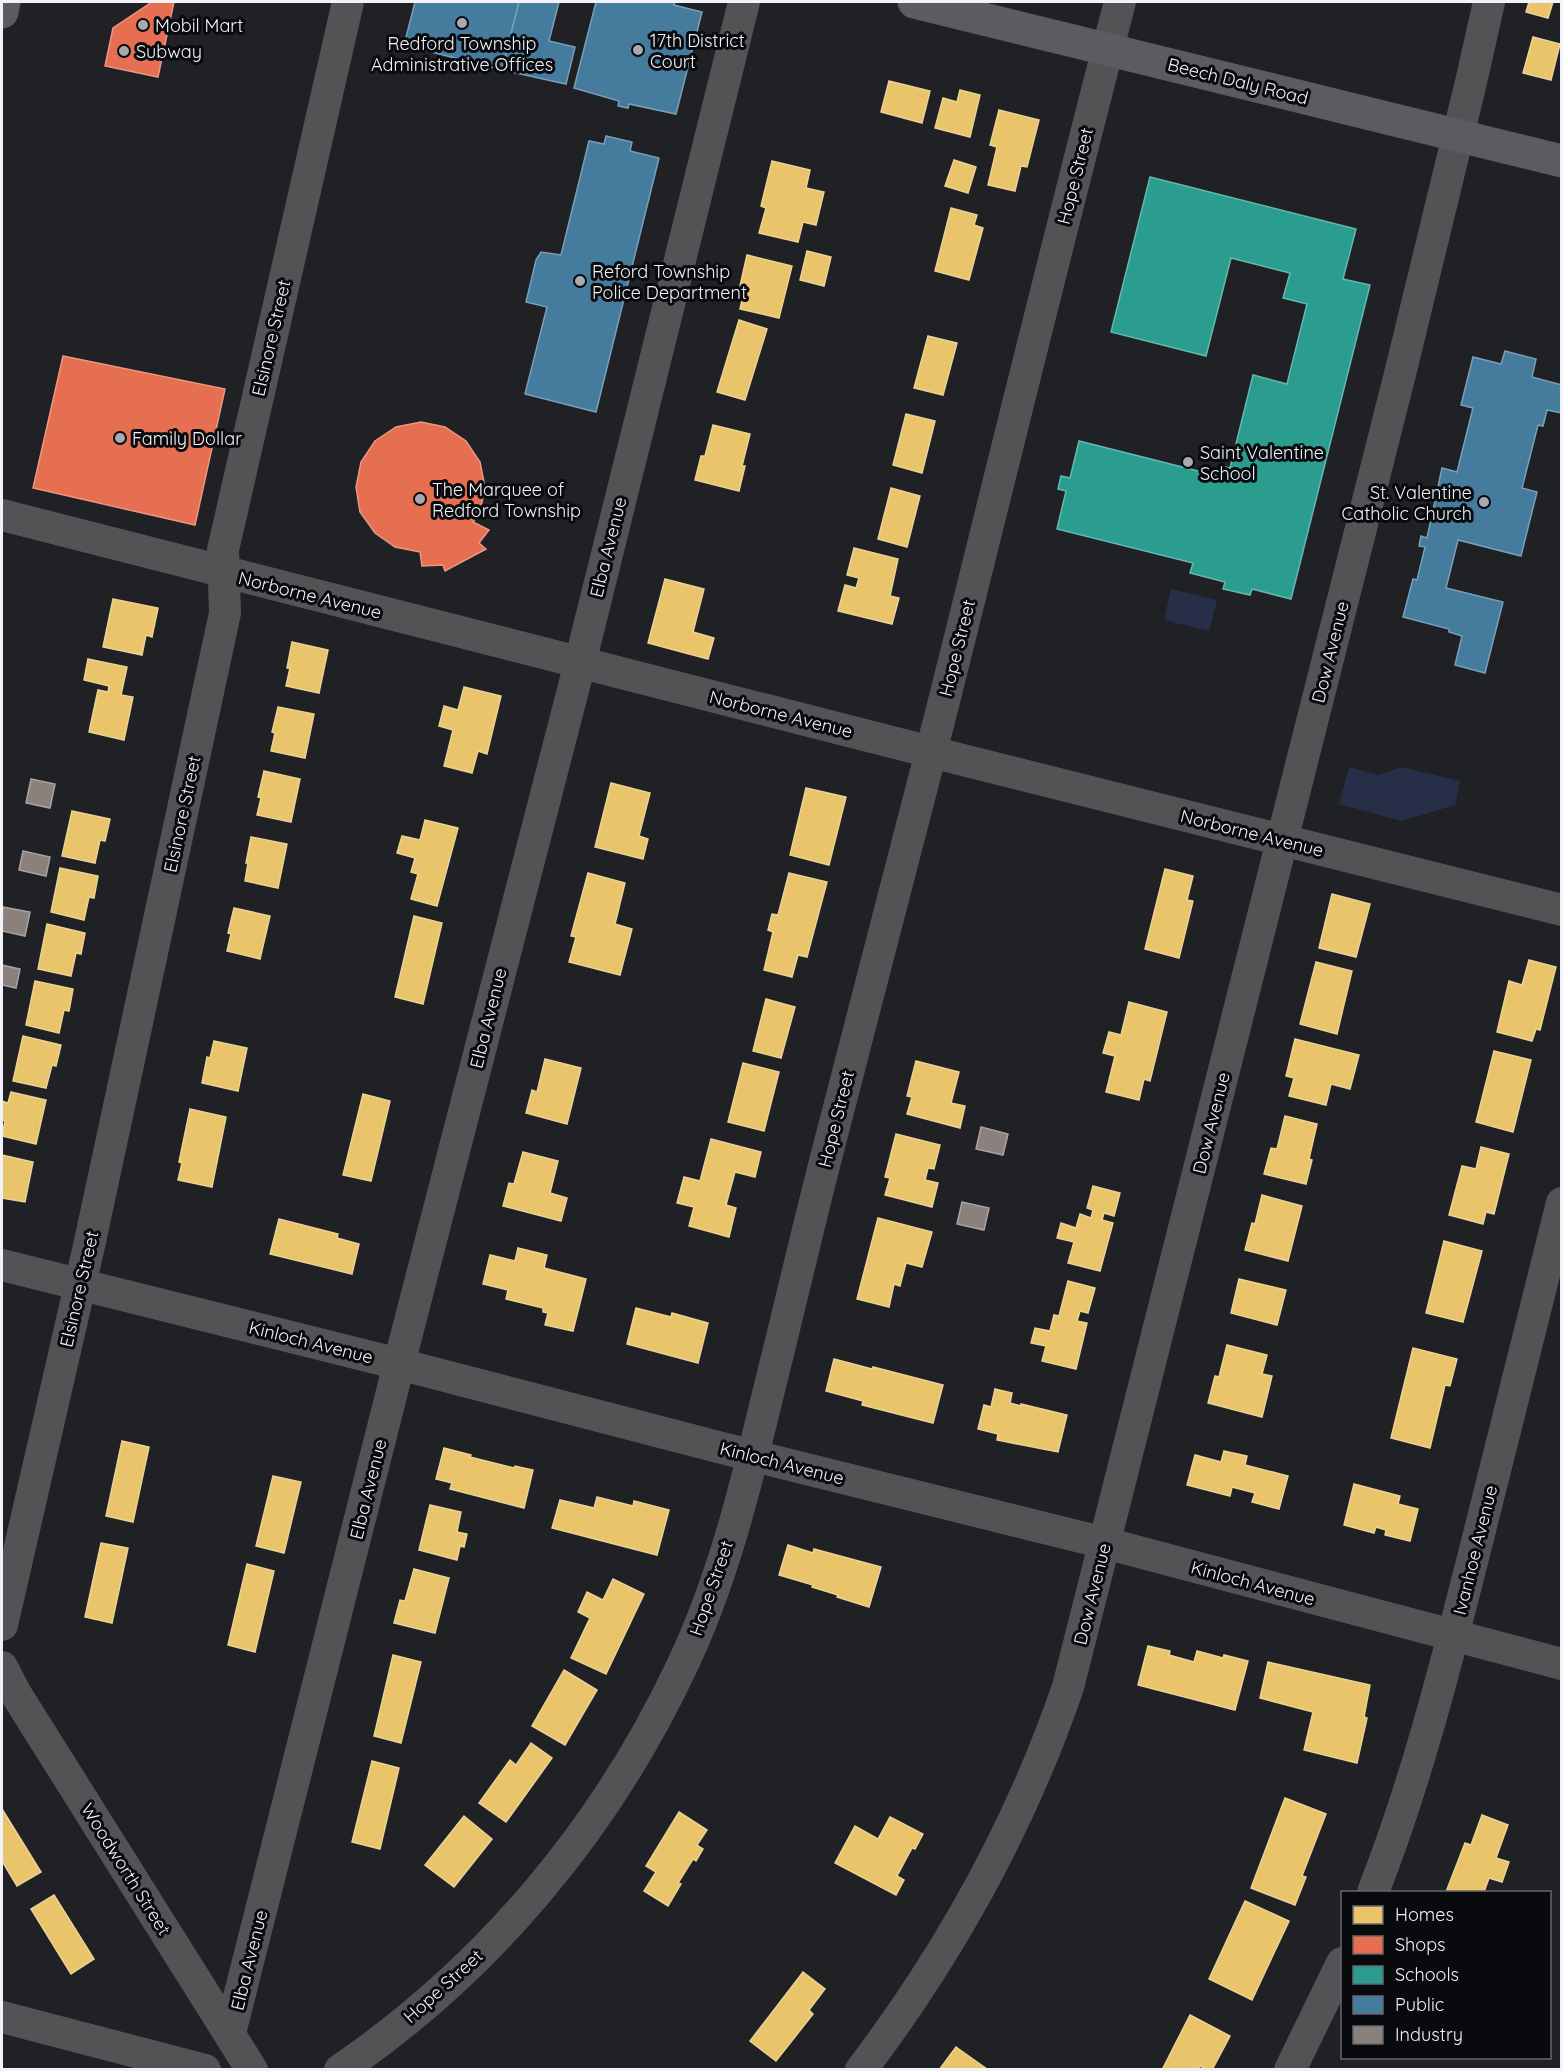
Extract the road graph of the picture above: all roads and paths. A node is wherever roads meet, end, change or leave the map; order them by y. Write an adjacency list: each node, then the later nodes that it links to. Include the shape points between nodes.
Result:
1 (4, 2): 7 (main road)
2 (348, 2): 12 (street, Elsinore Street, via 223,549)
3 (744, 2): 13 (street, Elba Avenue)
4 (914, 2): 8 (main road, Beech Daly Road)
5 (1119, 2): 8 (street, Hope Street)
6 (1489, 2): 9 (street, Dow Avenue)
7 (2, 12)
8 (1107, 48): 9 (main road, Beech Daly Road); 14 (street, Hope Street)
9 (1458, 135): 10 (main road, Beech Daly Road); 15 (street, Dow Avenue)
10 (1562, 161)
11 (2, 515): 12 (street, Norborne Avenue)
12 (224, 573): 13 (street, Norborne Avenue); 19 (street, Elsinore Street, via 225,613)
13 (580, 663): 14 (street, Norborne Avenue); 20 (street, Elba Avenue)
14 (931, 752): 15 (street, Norborne Avenue); 21 (street, Hope Street)
15 (1282, 840): 16 (street, Norborne Avenue); 22 (street, Dow Avenue)
16 (1562, 910)
17 (1562, 1203): 24 (street, Ivanhoe Avenue)
18 (2, 1265): 19 (street, Kinloch Avenue)
19 (81, 1285): 20 (street, Kinloch Avenue); 23 (street, Elsinore Street)
20 (399, 1364): 21 (street, Kinloch Avenue); 30 (street, Elba Avenue)
21 (753, 1455): 22 (street, Kinloch Avenue); 33 (street, Hope Street, via 716,1582 684,1662 612,1793 515,1919 456,1978)
22 (1105, 1543): 24 (street, Kinloch Avenue); 34 (street, Dow Avenue, via 1068,1687 1028,1792 958,1924)
23 (2, 1625)
24 (1453, 1637): 25 (street, Kinloch Avenue); 27 (street, Ivanhoe Avenue, via 1415,1772)
25 (1562, 1664)
26 (2, 1667): 30 (street, Woodworth Street)
27 (1373, 1891)
28 (1341, 1966): 35 (street)
29 (2, 2017): 31 (street)
30 (230, 2034): 32 (street, Woodworth Street)
31 (205, 2070)
32 (252, 2070)
33 (340, 2070)
34 (861, 2070)
35 (1290, 2070)

